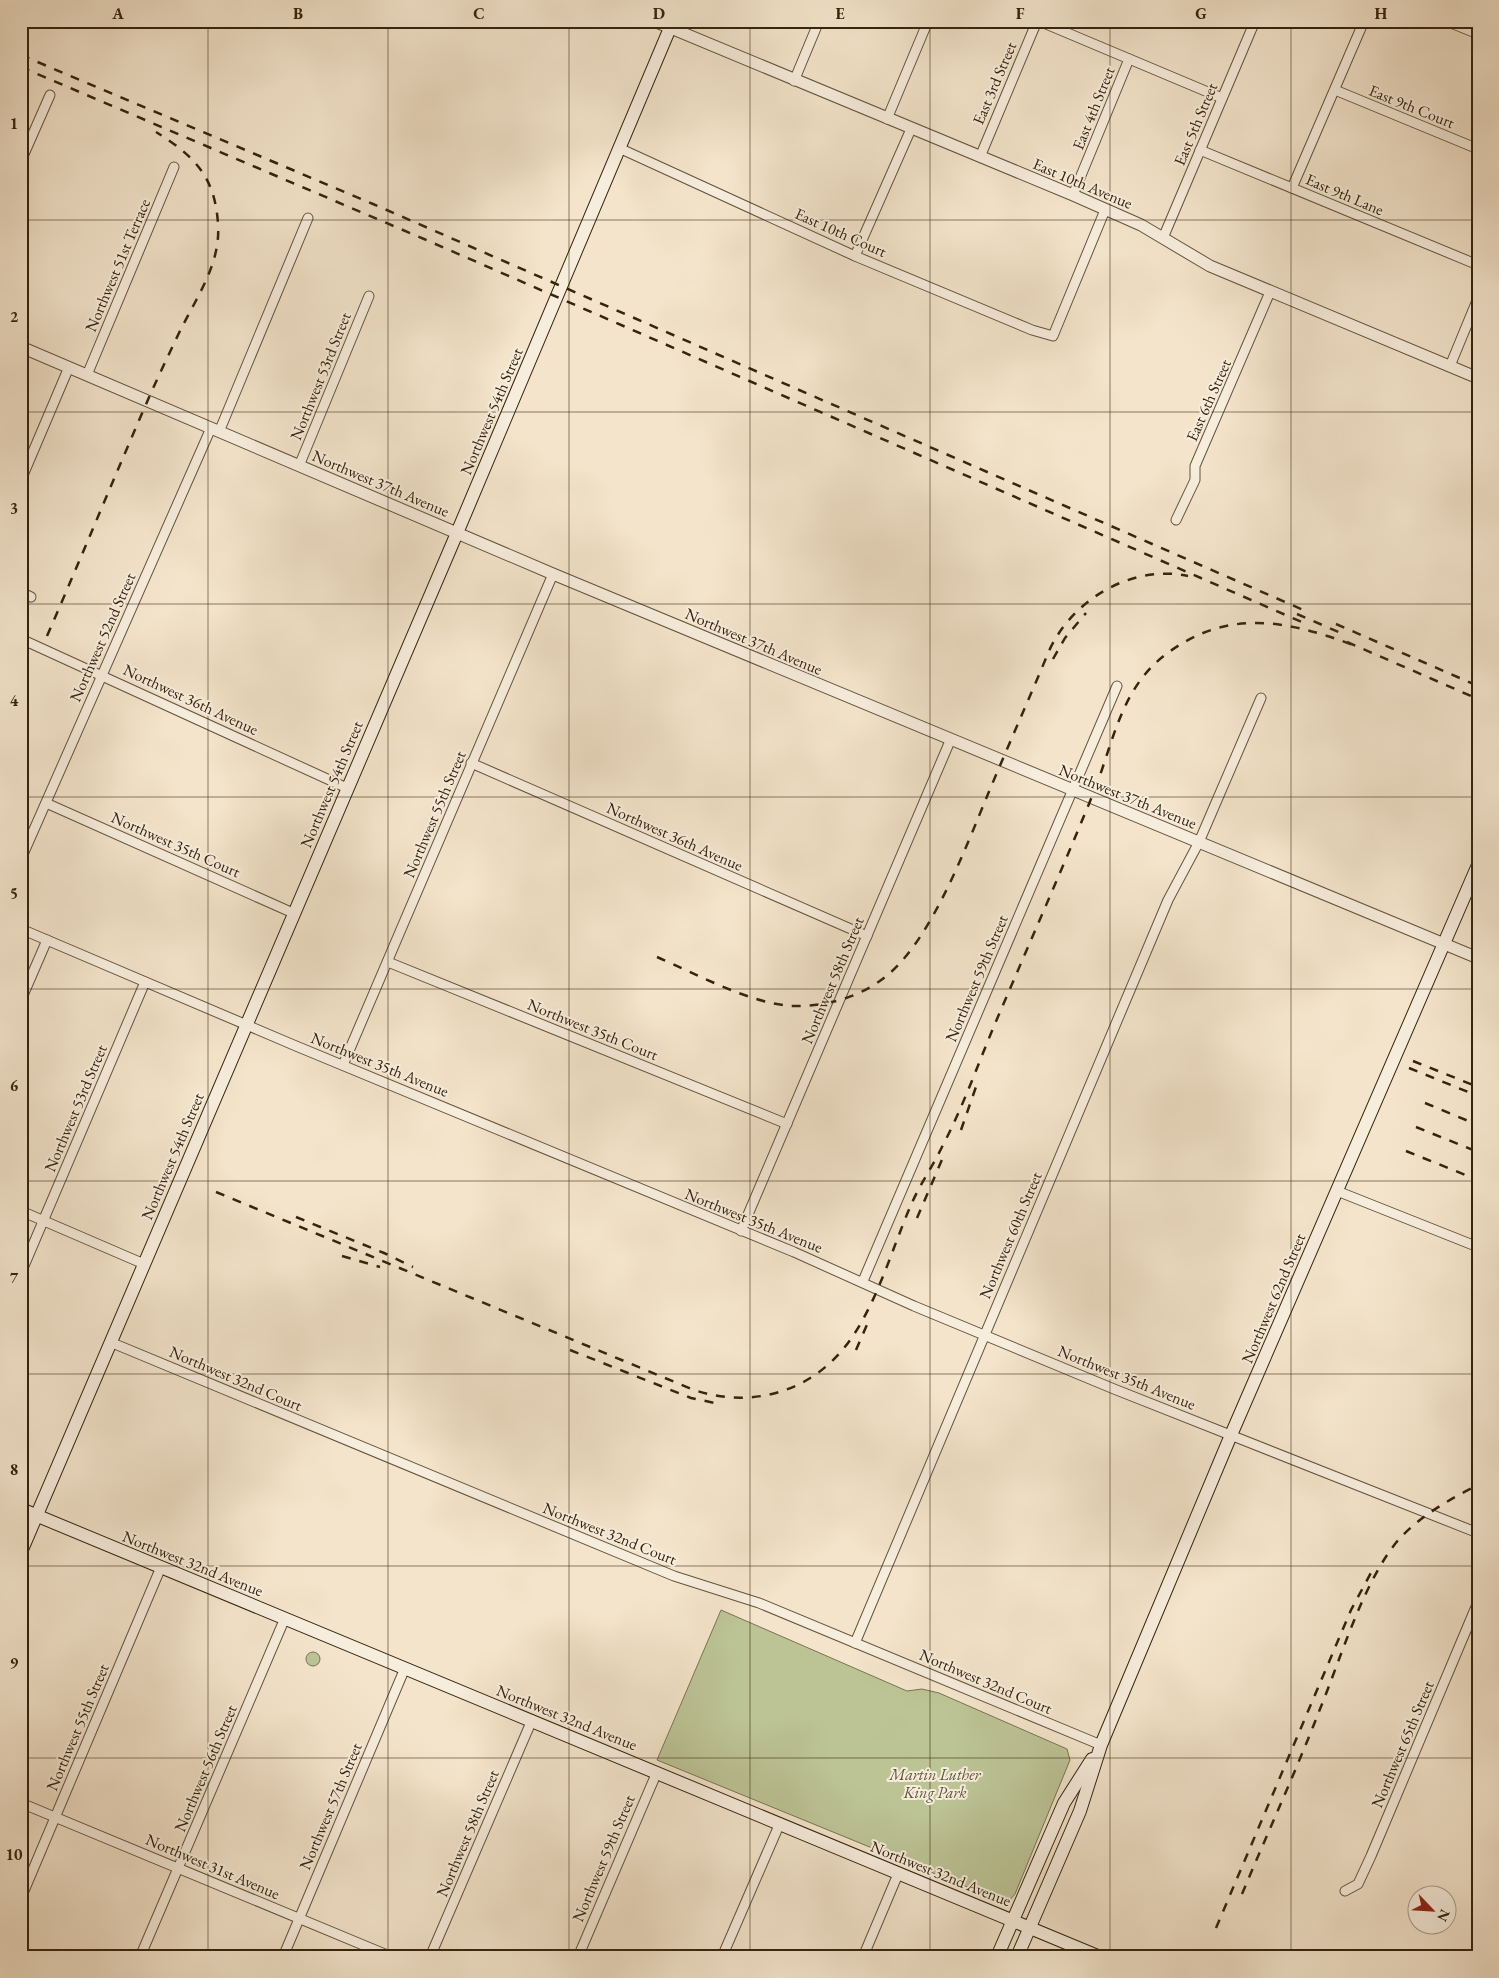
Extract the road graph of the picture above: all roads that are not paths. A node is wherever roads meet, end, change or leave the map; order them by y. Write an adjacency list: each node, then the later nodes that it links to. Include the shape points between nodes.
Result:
1 (654, 21): 8 (street, East 10th Avenue)
2 (819, 21): 11 (street)
3 (928, 21): 15 (street)
4 (1038, 21): 10 (street); 20 (street, East 3rd Street)
5 (1255, 21): 14 (street, East 5th Street)
6 (1364, 21): 12 (street)
7 (1446, 21): 9 (street)
8 (673, 23): 11 (street, East 10th Avenue); 17 (main road, Northwest 54th Street)
9 (1478, 34)
10 (1129, 59): 14 (street); 24 (street, East 4th Street)
11 (794, 81): 15 (street, East 10th Avenue)
12 (1335, 90): 18 (street, East 9th Court); 23 (street)
13 (50, 95): 21 (street)
14 (1222, 98): 19 (street, East 5th Street)
15 (887, 119): 16 (street, East 10th Avenue)
16 (912, 129): 20 (street, East 10th Avenue); 28 (street)
17 (619, 148): 28 (street, East 10th Court); 42 (main road, Northwest 54th Street)
18 (1478, 149)
19 (1200, 150): 23 (street, East 9th Lane); 27 (street, East 5th Street)
20 (980, 157): 24 (street, East 10th Avenue)
21 (21, 161)
22 (174, 167): 36 (street, Northwest 51st Terrace)
23 (1292, 188): 29 (street, East 9th Lane)
24 (1073, 195): 25 (street, East 10th Avenue)
25 (1105, 210): 27 (street, East 10th Avenue); 28 (street, East 10th Court, via 1053,336)
26 (308, 218): 38 (street, Northwest 52nd Street)
27 (1163, 238): 30 (street, East 10th Avenue, via 1207,264)
28 (855, 256)
29 (1478, 265)
30 (1270, 292): 34 (street, East 10th Avenue); 41 (street, East 6th Street, via 1195,466 1195,480)
31 (369, 296): 39 (street, Northwest 53rd Street)
32 (1478, 298): 34 (street)
33 (21, 347): 35 (street, Northwest 37th Avenue)
34 (1450, 366): 37 (street, East 10th Avenue)
35 (70, 367): 36 (street, Northwest 37th Avenue); 40 (street)
36 (87, 376): 38 (street, Northwest 37th Avenue)
37 (1478, 378)
38 (215, 430): 39 (street, Northwest 37th Avenue); 47 (street, Northwest 52nd Street)
39 (299, 466): 42 (street, Northwest 37th Avenue)
40 (21, 480)
41 (1176, 520)
42 (458, 533): 43 (street, Northwest 37th Avenue); 52 (main road, Northwest 54th Street)
43 (553, 574): 50 (street, Northwest 37th Avenue); 51 (street, Northwest 55th Street)
44 (21, 592): 45 (street)
45 (32, 597)
46 (21, 640): 47 (street, Northwest 36th Avenue)
47 (102, 674): 52 (street, Northwest 36th Avenue); 54 (street, Northwest 52nd Street)
48 (1117, 686): 53 (street, Northwest 59th Street)
49 (1261, 698): 55 (street, Northwest 60th Street)
50 (950, 741): 53 (street, Northwest 37th Avenue); 60 (street, Northwest 58th Street)
51 (471, 763): 60 (street, Northwest 36th Avenue); 64 (street, Northwest 55th Street)
52 (347, 788): 58 (main road, Northwest 54th Street)
53 (1072, 791): 55 (street, Northwest 37th Avenue); 77 (street, Northwest 59th Street)
54 (46, 803): 56 (street, Northwest 52nd Street); 58 (street, Northwest 35th Court)
55 (1199, 842): 62 (street, Northwest 37th Avenue); 78 (street, Northwest 60th Street, via 1168,900)
56 (21, 859)
57 (1478, 865): 62 (main road, Northwest 62nd Street)
58 (293, 913): 67 (main road, Northwest 54th Street)
59 (21, 929): 61 (street, Northwest 35th Avenue)
60 (867, 936): 69 (street, Northwest 58th Street)
61 (47, 940): 65 (street, Northwest 35th Avenue); 66 (street)
62 (1444, 944): 63 (street, Northwest 37th Avenue); 70 (main road, Northwest 62nd Street)
63 (1478, 958)
64 (388, 962): 68 (street, Northwest 55th Street); 69 (street, Northwest 35th Court)
65 (145, 982): 67 (street, Northwest 35th Avenue); 72 (street, Northwest 53rd Street)
66 (21, 1000)
67 (246, 1023): 68 (street, Northwest 35th Avenue); 75 (main road, Northwest 54th Street)
68 (343, 1065): 73 (street, Northwest 35th Avenue)
69 (786, 1124): 73 (street, Northwest 58th Street)
70 (1337, 1191): 74 (street); 80 (main road, Northwest 62nd Street)
71 (21, 1212): 72 (street)
72 (44, 1221): 75 (street); 76 (street, Northwest 53rd Street)
73 (741, 1231): 77 (street, Northwest 35th Avenue)
74 (1478, 1247)
75 (144, 1264): 79 (main road, Northwest 54th Street)
76 (21, 1273)
77 (863, 1281): 78 (street, Northwest 35th Avenue)
78 (984, 1335): 80 (street, Northwest 35th Avenue); 88 (street, Northwest 60th Street)
79 (110, 1342): 82 (main road, Northwest 54th Street); 88 (street, Northwest 32nd Court, via 674,1576 759,1603)
80 (1231, 1435): 83 (street, Northwest 35th Avenue); 91 (main road, Northwest 62nd Street)
81 (21, 1509): 82 (main road, Northwest 32nd Avenue)
82 (36, 1516): 84 (main road, Northwest 54th Street); 85 (main road, Northwest 32nd Avenue)
83 (1478, 1533)
84 (21, 1552)
85 (161, 1567): 87 (main road, Northwest 32nd Avenue); 94 (street, Northwest 55th Street)
86 (1478, 1602): 98 (street, Northwest 65th Street, via 1365,1870 1358,1884)
87 (285, 1618): 89 (main road, Northwest 32nd Avenue); 96 (street, Northwest 56th Street)
88 (855, 1643): 91 (street, Northwest 32nd Court)
89 (405, 1668): 90 (main road, Northwest 32nd Avenue); 100 (street, Northwest 57th Street)
90 (532, 1720): 92 (main road, Northwest 32nd Avenue); 106 (street, Northwest 58th Street)
91 (1101, 1745): 101 (main road, Northwest 62nd Street, via 1064,1803); 102 (main road, Northwest 62nd Street, via 1080,1811)
92 (657, 1772): 95 (main road, Northwest 32nd Avenue); 107 (street, Northwest 59th Street)
93 (21, 1803): 94 (street, Northwest 31st Avenue)
94 (56, 1817): 96 (street, Northwest 31st Avenue); 99 (street, Northwest 55th Street)
95 (780, 1823): 97 (main road, Northwest 32nd Avenue); 108 (street)
96 (178, 1868): 100 (street, Northwest 31st Avenue); 103 (street, Northwest 56th Street)
97 (898, 1874): 101 (main road, Northwest 32nd Avenue); 109 (street)
98 (1345, 1891)
99 (21, 1898)
100 (299, 1918): 104 (street, Northwest 57th Street); 105 (street, Northwest 31st Avenue)
101 (1013, 1921): 102 (main road, Northwest 32nd Avenue); 110 (main road, Northwest 62nd Street)
102 (1029, 1927): 111 (main road, Northwest 62nd Street); 112 (main road, Northwest 32nd Avenue)
103 (140, 1957)
104 (283, 1957)
105 (392, 1957)
106 (430, 1957)
107 (578, 1957)
108 (722, 1957)
109 (863, 1957)
110 (998, 1957)
111 (1016, 1957)
112 (1100, 1957)

